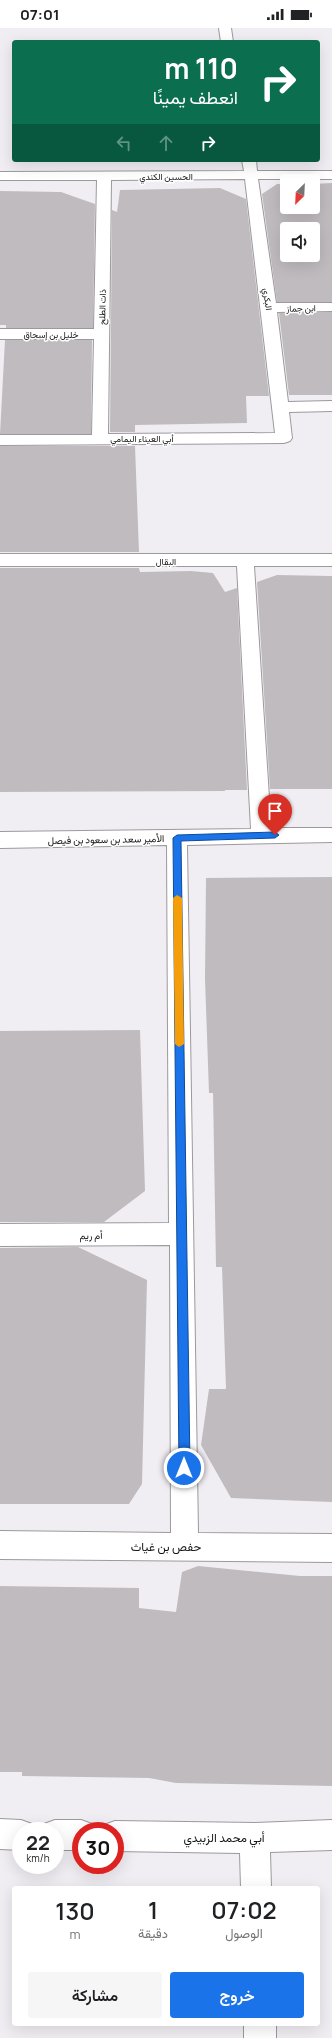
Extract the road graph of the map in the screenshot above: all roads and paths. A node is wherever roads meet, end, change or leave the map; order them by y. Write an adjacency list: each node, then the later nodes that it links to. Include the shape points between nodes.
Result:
1 (225, 28): 2 (street)
2 (228, 40)
3 (249, 162): 7 (street, البكري)
4 (104, 175): 6 (street, الحسين الكندي); 7 (street, الحسين الكندي); 11 (street, ذات الطلح)
5 (332, 175): 7 (street, الحسين الكندي)
6 (0, 176)
7 (252, 176): 9 (street, البكري)
8 (332, 307): 9 (street, ابن جماز)
9 (269, 308): 13 (street, البكري)
10 (0, 334): 11 (street, خليل بن إسحاق)
11 (101, 334): 14 (street, ذات الطلح)
12 (332, 406): 13 (street)
13 (280, 407): 15 (street, البكري)
14 (100, 438): 15 (street, أبي العيناء اليمامي); 16 (street, أبي العيناء اليمامي)
15 (284, 438)
16 (0, 440)
17 (0, 560): 19 (street, البقال)
18 (332, 560): 19 (street, البقال)
19 (245, 561): 20 (street)
20 (261, 835): 21 (street, الأمير سعد بن سعود بن فيصل); 22 (street, الأمير سعد بن سعود بن فيصل)
21 (332, 835)
22 (177, 838): 23 (street, الأمير سعد بن سعود بن فيصل); 24 (street)
23 (0, 840)
24 (181, 1234): 25 (street, أم ريم); 27 (street)
25 (0, 1235)
26 (0, 1545): 27 (street, حفص بن غياث)
27 (185, 1546): 28 (street, حفص بن غياث)
28 (332, 1548)
29 (0, 1834): 30 (street)
30 (12, 1835)
31 (124, 1836): 33 (street, أبي محمد الزبيدي)
32 (332, 1836): 33 (street, أبي محمد الزبيدي)
33 (255, 1838): 34 (street)
34 (256, 1886)
35 (260, 2026): 36 (street)
36 (260, 2038)

